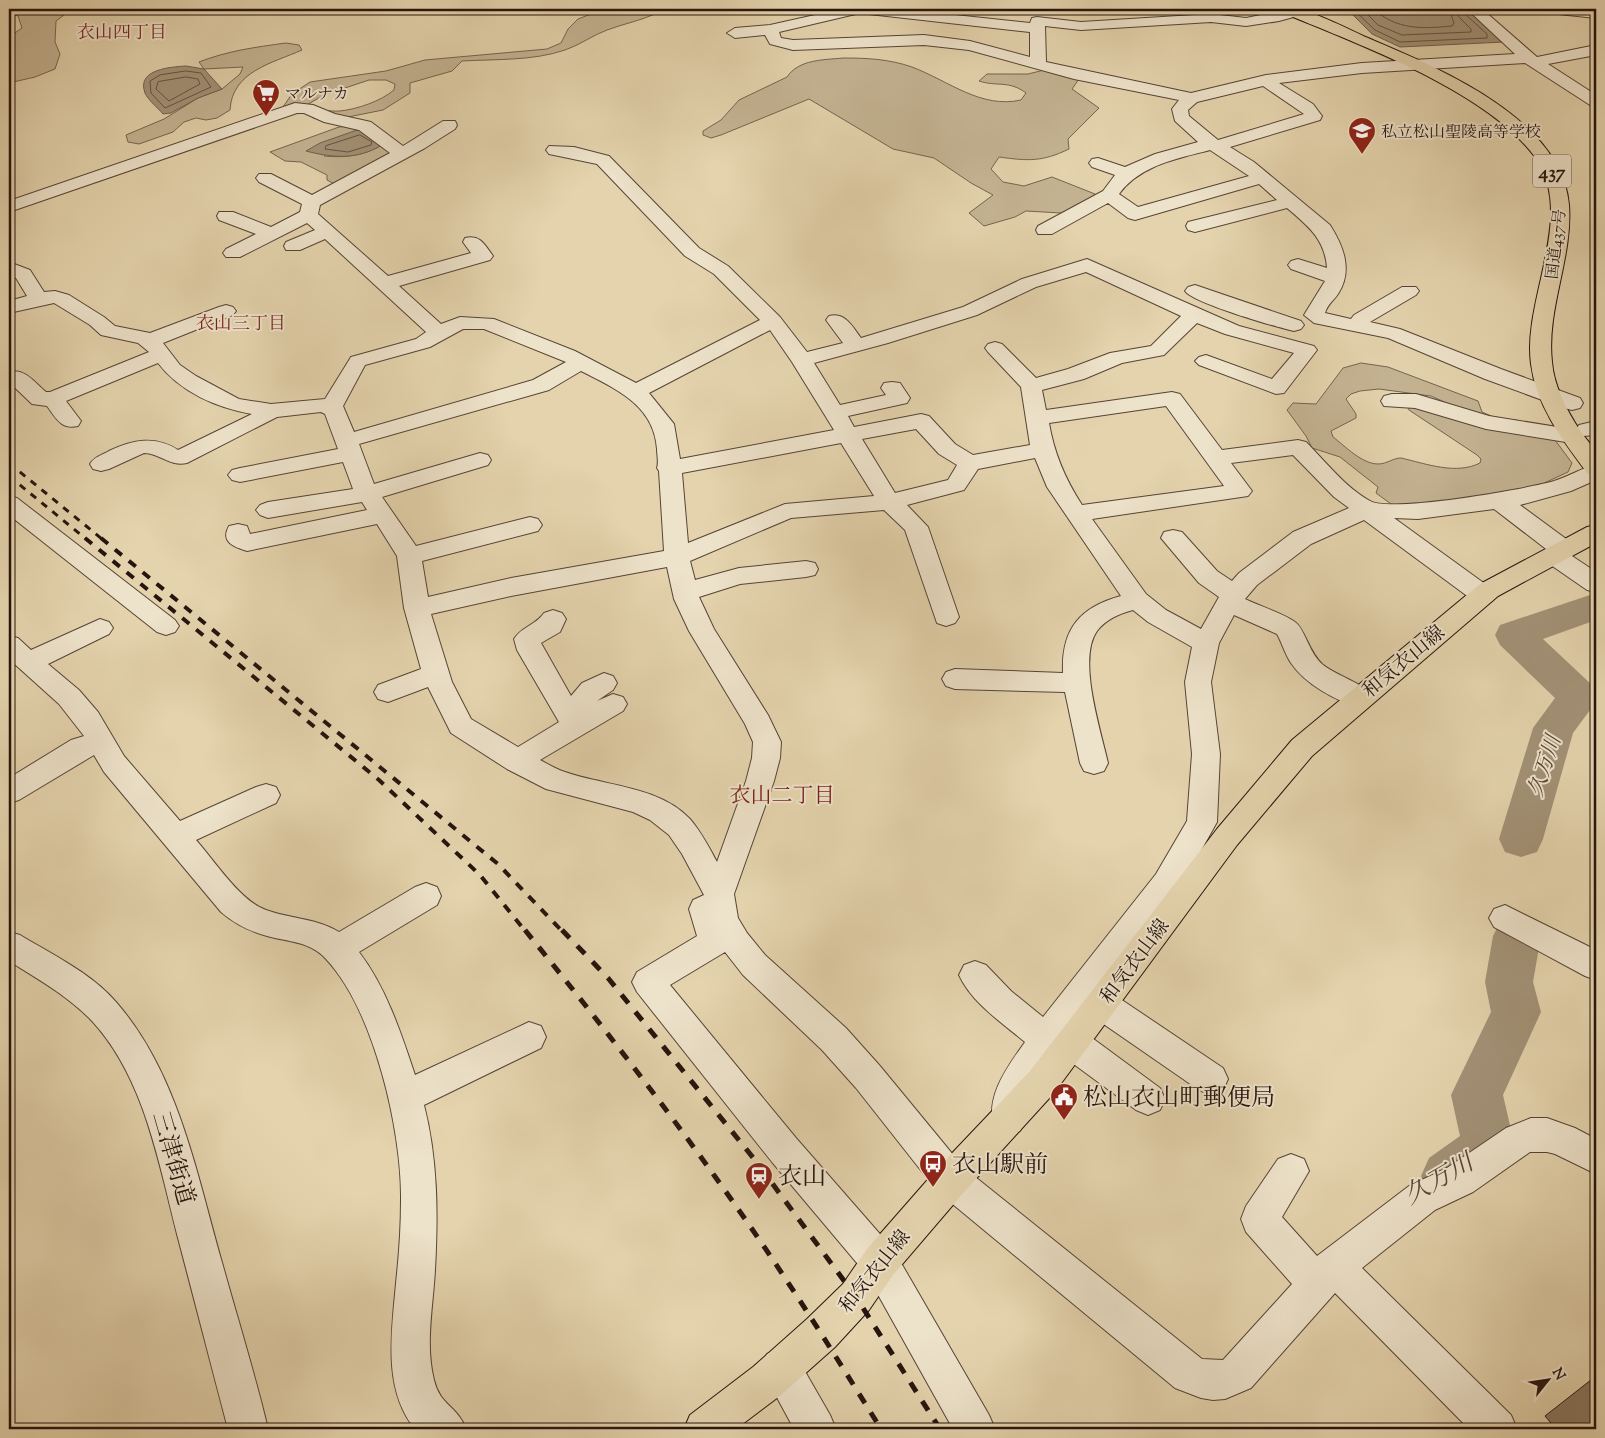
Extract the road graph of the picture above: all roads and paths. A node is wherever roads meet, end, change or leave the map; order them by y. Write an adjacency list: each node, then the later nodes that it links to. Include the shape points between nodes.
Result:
1 (1474, 9): 11 (street)
2 (1549, 9): 4 (street)
3 (1296, 10): 6 (street, via 1246,22 1212,18); 14 (main road, 国道437号 / 437)
4 (1568, 10): 5 (street)
5 (1595, 17)
6 (1038, 19): 7 (street, via 860,9); 13 (street)
7 (770, 30): 8 (street); 13 (street, via 775,41 782,44 924,40 970,46)
8 (735, 33)
9 (1596, 50): 10 (street)
10 (1578, 55): 11 (street); 12 (street)
11 (1531, 60): 14 (street); 17 (street)
12 (1596, 62)
13 (1038, 64): 16 (street)
14 (1419, 64): 15 (street); 43 (main road, 国道437号 / 437, via 1471,86 1508,109 1558,156 1576,196); 68 (main road, 国道437号 / 437, via 1505,118 1544,156 1553,173 1560,194 1560,219 1542,334 1541,363)
15 (1266, 80): 16 (street); 19 (street, via 1280,93 1311,109 1314,116)
16 (1191, 98): 19 (street, via 1180,109 1181,117)
17 (1596, 102)
18 (448, 124): 21 (street)
19 (1215, 145): 24 (street, via 1161,158); 26 (street)
20 (554, 150): 54 (street, via 603,160 668,230 692,252 721,270)
21 (404, 152): 29 (street, via 393,148 365,126 330,118 306,108 294,108); 30 (street)
22 (1098, 163): 24 (street)
23 (58, 171): 29 (street)
24 (1127, 174): 27 (street)
25 (265, 178): 30 (street)
26 (1262, 178): 27 (street, via 1135,214); 28 (street)
27 (1108, 196): 33 (street)
28 (1289, 202): 32 (street); 41 (street, via 1323,229 1330,239)
29 (12, 209)
30 (310, 209): 34 (street); 35 (street)
31 (226, 216): 35 (street)
32 (1195, 226)
33 (1045, 230)
34 (328, 231): 37 (street); 44 (street)
35 (272, 234): 38 (street)
36 (472, 242): 44 (street, via 483,256)
37 (293, 246)
38 (233, 253)
39 (1298, 265): 41 (street)
40 (9, 268): 47 (street, via 23,274)
41 (1338, 278): 52 (street, via 1314,310)
42 (1217, 279): 45 (street)
43 (1568, 280)
44 (383, 284): 57 (street)
45 (1195, 291): 48 (street); 55 (street)
46 (1409, 291): 56 (street, via 1361,319)
47 (39, 299): 49 (street); 60 (street, via 62,299 108,331)
48 (1170, 304): 51 (street); 59 (street, via 1087,266 1029,283 970,310)
49 (9, 307)
50 (226, 311): 60 (street, via 185,325)
51 (1194, 315): 58 (street, via 1232,330); 66 (street, via 1157,351 1117,357 1076,374)
52 (1314, 315): 55 (street); 56 (street)
53 (836, 320): 59 (street)
54 (774, 321): 62 (street); 69 (street)
55 (1294, 325): 58 (street)
56 (1359, 325): 68 (street, via 1393,333 1493,374)
57 (439, 333): 64 (street, via 460,323 487,323); 73 (street, via 423,343 358,361 343,393)
58 (1274, 341): 63 (street, via 1307,350 1276,388)
59 (856, 346): 62 (street)
60 (156, 347): 70 (street); 75 (street, via 173,369 212,395)
61 (995, 348): 66 (street)
62 (802, 360): 74 (street)
63 (1206, 361)
64 (581, 362): 69 (street); 80 (street, via 541,385)
65 (20, 375): 70 (street, via 40,399)
66 (1031, 386): 76 (street)
67 (892, 388): 74 (street, via 899,398)
68 (1557, 388): 72 (street); 79 (main road, 国道437号 / 437)
69 (636, 391): 86 (street, via 663,424 668,445)
70 (53, 399): 77 (street)
71 (1392, 401): 79 (street, via 1416,401 1486,422)
72 (1572, 403): 79 (main road, 国道437号 / 437)
73 (330, 406): 75 (street, via 315,405); 80 (street, via 338,416)
74 (834, 413): 78 (street)
75 (280, 416): 85 (street, via 262,418 179,458 149,446)
76 (1037, 418): 81 (street); 82 (street, via 1172,399)
77 (70, 421)
78 (847, 434): 84 (street, via 921,421 948,449); 86 (street); 90 (street)
79 (1588, 434): 87 (main road, 国道437号 / 437)
80 (348, 448): 88 (street); 89 (street)
81 (1044, 450): 84 (street); 95 (street, via 1059,487)
82 (1216, 458): 94 (street, via 1298,446 1324,474); 95 (street, via 1240,491)
83 (480, 460): 89 (street)
84 (969, 463): 90 (street, via 956,485)
85 (101, 464)
86 (668, 468): 103 (street)
87 (1596, 470): 91 (street, via 1563,486)
88 (240, 475)
89 (368, 494): 93 (street); 96 (street)
90 (889, 502): 103 (street, via 785,512); 111 (street, via 916,528)
91 (1498, 502): 94 (street, via 1418,511); 101 (street)
92 (9, 503): 113 (street)
93 (268, 510)
94 (1366, 510): 107 (street); 108 (street, via 1302,538 1260,569)
95 (1076, 513): 109 (street)
96 (382, 515): 98 (street, via 247,543 238,539); 102 (street)
97 (530, 525): 102 (street)
98 (238, 532)
99 (1596, 532): 101 (main road, 和気衣山線)
100 (1173, 538): 108 (street)
101 (1559, 552): 105 (street); 107 (main road, 和気衣山線)
102 (409, 556): 110 (street)
103 (677, 557): 106 (street); 110 (street, via 511,587)
104 (806, 569): 106 (street, via 739,576)
105 (1596, 584)
106 (685, 592): 130 (street, via 702,631 767,742 755,796)
107 (1483, 595): 122 (main road, 和気衣山線)
108 (1231, 599): 115 (street); 122 (street, via 1286,628 1293,635 1298,654 1310,668)
109 (1137, 600): 115 (street, via 1157,616); 119 (street, via 1112,607 1094,617 1077,646 1075,669)
110 (417, 608): 117 (street)
111 (946, 618)
112 (553, 619): 123 (street, via 551,626 527,639 530,650)
113 (166, 626)
114 (100, 628): 116 (street)
115 (1206, 644): 139 (street, via 1198,682 1206,754 1202,822 1167,883)
116 (19, 654): 124 (street, via 69,697 88,719)
117 (436, 674): 120 (street); 125 (street, via 461,726)
118 (954, 679): 119 (street)
119 (1078, 683): 126 (street)
120 (388, 692)
121 (608, 693): 123 (street, via 589,690 582,699)
122 (1360, 698): 137 (main road, 和気衣山線, via 1302,748 1227,837)
123 (579, 723): 125 (street)
124 (101, 742): 127 (street, via 81,748); 129 (street, via 114,764)
125 (517, 761): 130 (street, via 556,781 660,812 693,846)
126 (1094, 763)
127 (9, 792)
128 (266, 795): 129 (street)
129 (175, 836): 134 (street, via 245,914 258,920 306,930 325,938)
130 (719, 894): 145 (street, via 723,920 754,965 834,1039); 146 (street, via 701,898 715,942 648,982)
131 (426, 896): 134 (street)
132 (1505, 918): 135 (street)
133 (9, 945): 149 (street, 三津街道, via 73,984 104,1011 146,1076 182,1181)
134 (337, 948): 141 (street, via 366,994)
135 (1596, 966)
136 (975, 975): 139 (street, via 999,1001)
137 (1101, 1004): 139 (main road, 和気衣山線); 140 (street)
138 (530, 1037): 141 (street)
139 (1059, 1041): 142 (street); 145 (main road, 和気衣山線, via 1042,1082)
140 (1211, 1079)
141 (404, 1096): 150 (street, via 417,1159 416,1272 410,1327 414,1380 428,1414)
142 (1148, 1099)
143 (1596, 1157): 147 (street, via 1555,1137 1524,1137 1460,1180 1422,1198)
144 (1291, 1171): 147 (street, via 1259,1219)
145 (951, 1180): 146 (main road, 和気衣山線); 147 (street, via 1182,1369 1203,1380 1225,1380 1237,1374)
146 (880, 1262): 148 (main road, 和気衣山線, via 856,1297); 153 (street)
147 (1326, 1275): 154 (street)
148 (781, 1368): 151 (main road, 和気衣山線); 152 (street)
149 (248, 1429)
150 (446, 1429)
151 (704, 1429)
152 (816, 1429)
153 (975, 1429)
154 (1497, 1429)

